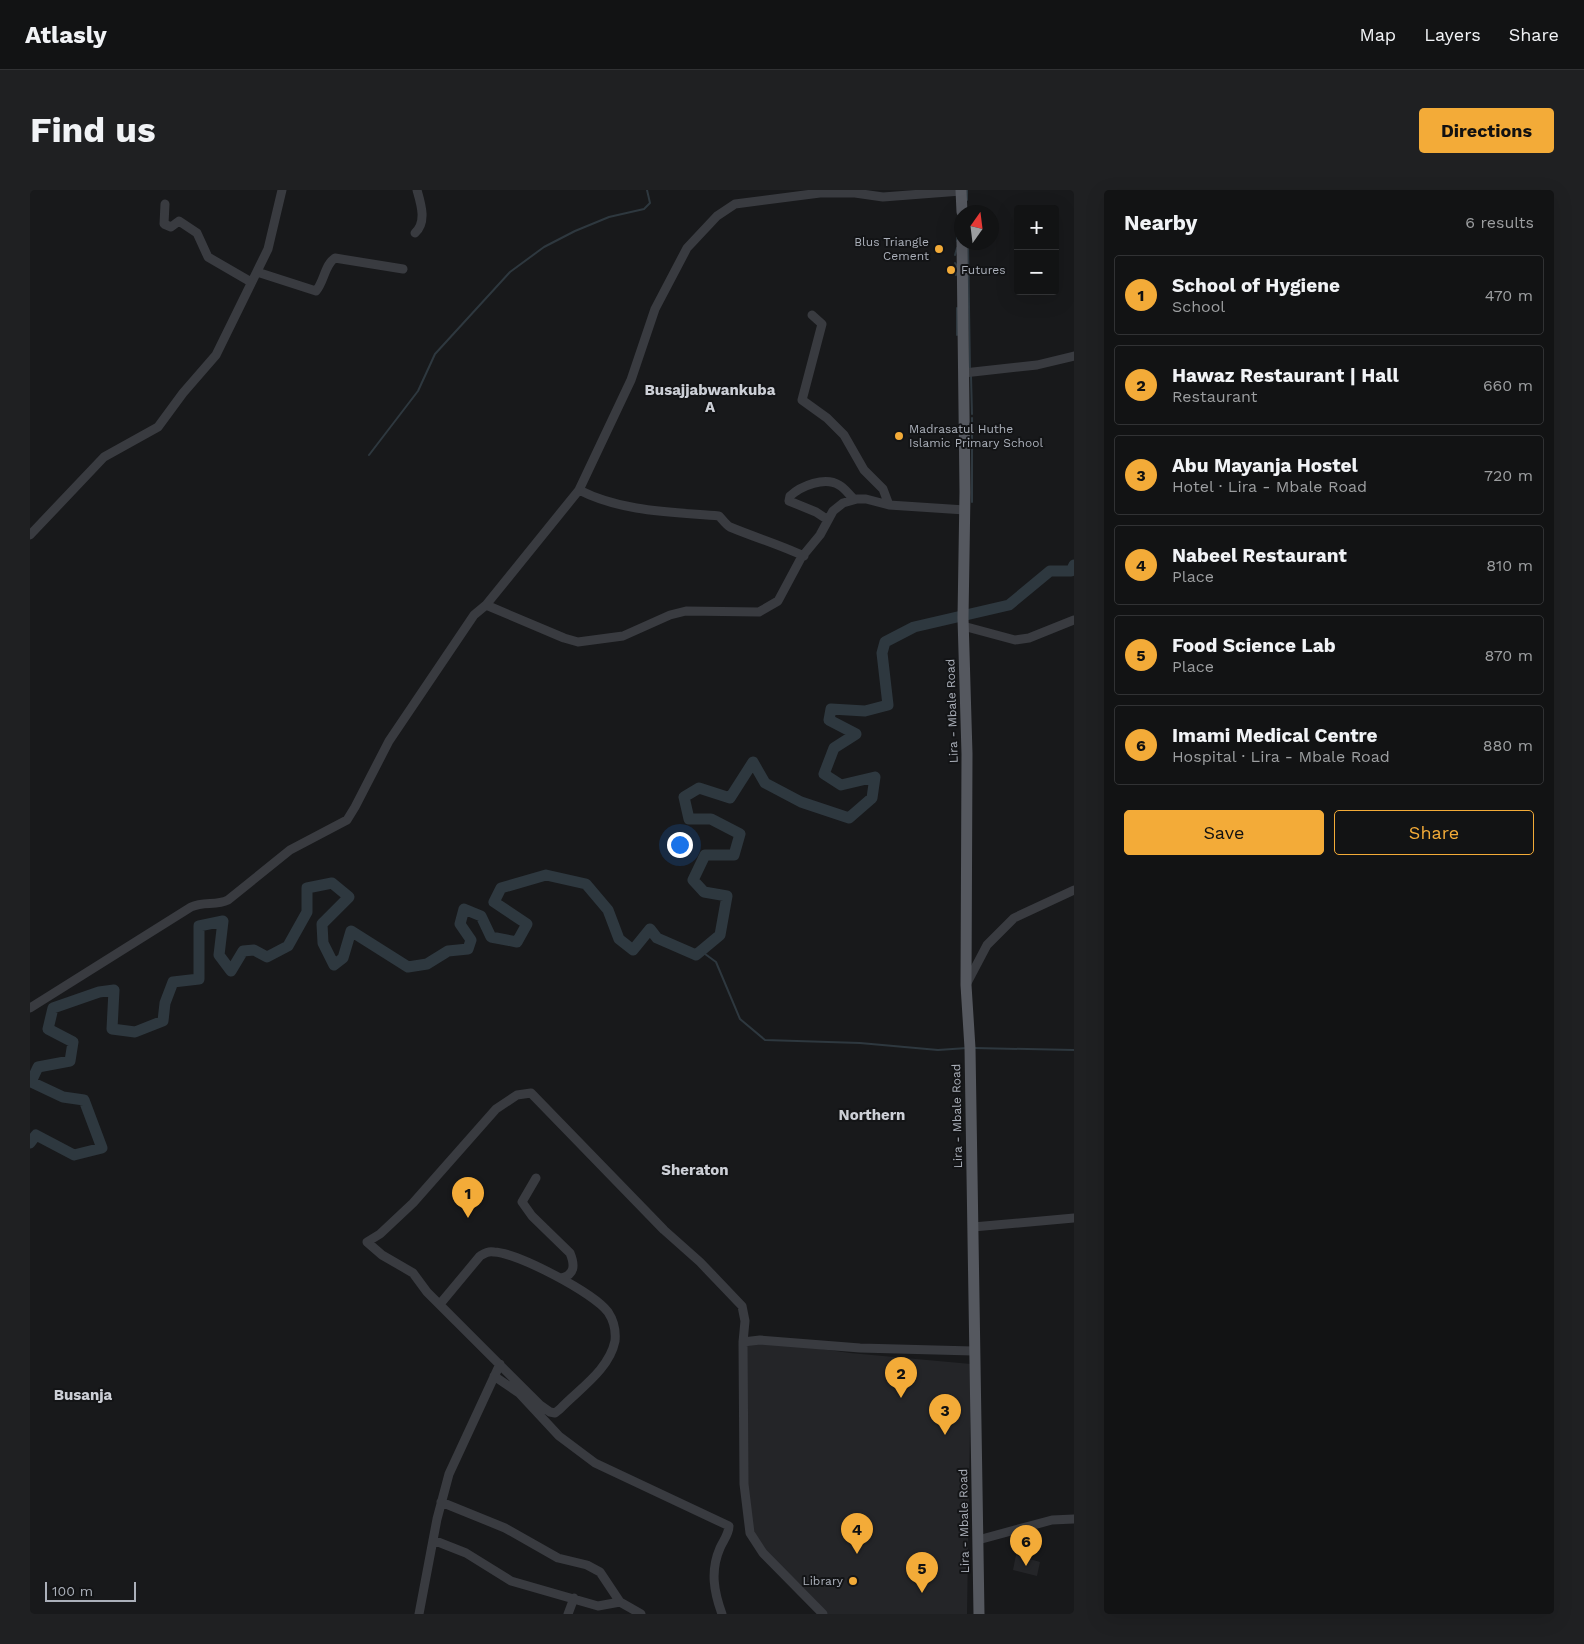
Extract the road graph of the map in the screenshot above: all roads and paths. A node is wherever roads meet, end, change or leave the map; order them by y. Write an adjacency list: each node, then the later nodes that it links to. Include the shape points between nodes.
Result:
1 (282, 190): 9 (street, via 268,249)
2 (417, 190): 6 (street, via 422,209 421,224)
3 (962, 191): 5 (main road); 14 (street, via 883,197 820,193 730,206 695,238 654,309 621,403)
4 (165, 204): 10 (street, via 164,224 171,227 179,221 193,229 208,257)
5 (962, 205)
6 (415, 233)
7 (962, 250): 13 (main road)
8 (403, 269): 9 (street, via 335,258 330,261 316,291)
9 (257, 272): 10 (street)
10 (251, 282): 19 (street, via 216,355 158,427 104,457)
11 (812, 315): 16 (street, via 822,324 802,400 844,435 864,470 883,489)
12 (1074, 356): 13 (street, via 1053,363)
13 (964, 373): 17 (main road)
14 (579, 490): 20 (street, via 597,500 617,505 719,516 741,532); 21 (street)
15 (854, 499): 16 (street); 18 (street, via 838,507); 18 (street, via 840,485 827,480 790,496 789,501)
16 (889, 504): 17 (street)
17 (965, 510): 23 (main road, Lira - Mbale Road)
18 (828, 520): 20 (street)
19 (30, 535)
20 (804, 556): 21 (street, via 778,601 764,611 746,614 686,611 670,614 623,636 589,642 564,638)
21 (486, 605): 26 (street, via 474,615 389,741 347,820 290,850 228,900 222,903 203,902 191,907)
22 (1074, 620): 23 (street, via 1015,640)
23 (963, 622): 25 (main road, Lira - Mbale Road, via 967,754)
24 (1074, 890): 25 (street, via 1024,912 1008,924 987,945)
25 (966, 985): 29 (main road, Lira - Mbale Road)
26 (30, 1008)
27 (536, 1178): 30 (street, via 522,1202 570,1253 572,1271)
28 (1074, 1218): 29 (street)
29 (972, 1228): 33 (main road, Lira - Mbale Road)
30 (561, 1278): 31 (street, via 502,1253 486,1252); 34 (street, via 584,1290 609,1314 615,1334 608,1361 553,1413 540,1405)
31 (440, 1304): 32 (street, via 412,1273 367,1242 413,1203 496,1109 517,1095 531,1093 742,1306); 34 (street)
32 (744, 1342): 33 (street, via 760,1340 860,1348); 46 (street, via 744,1484 750,1533 763,1554)
33 (973, 1351): 39 (main road, Lira - Mbale Road)
34 (500, 1364): 35 (street)
35 (494, 1376): 36 (street, via 452,1465); 45 (street, via 516,1390 564,1440 595,1463 729,1526 713,1576)
36 (441, 1502): 38 (street); 41 (street, via 505,1528 558,1558 587,1565 600,1572)
37 (1074, 1519): 39 (street, via 1052,1520)
38 (433, 1540): 40 (street, via 466,1553 511,1581); 42 (street)
39 (978, 1540): 47 (main road, Lira - Mbale Road)
40 (574, 1598): 41 (street, via 598,1606); 43 (street)
41 (620, 1602): 44 (street)
42 (419, 1614)
43 (568, 1614)
44 (641, 1614)
45 (722, 1614)
46 (823, 1614)
47 (979, 1614)

